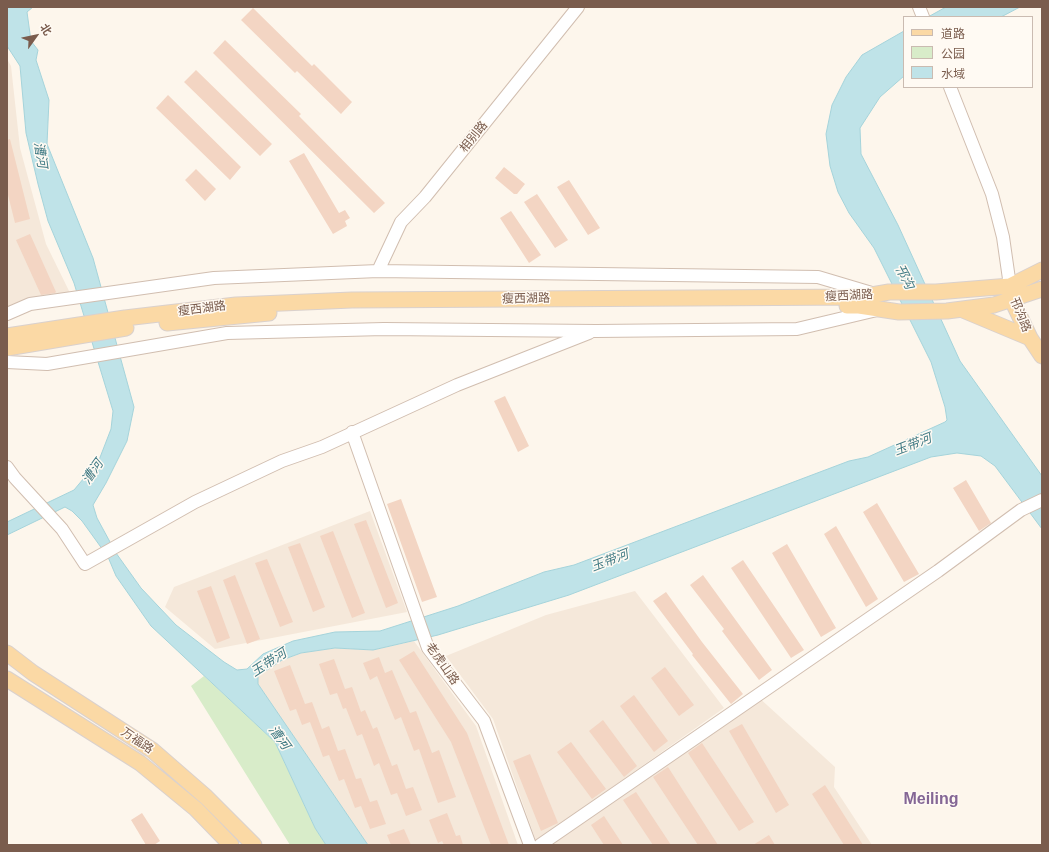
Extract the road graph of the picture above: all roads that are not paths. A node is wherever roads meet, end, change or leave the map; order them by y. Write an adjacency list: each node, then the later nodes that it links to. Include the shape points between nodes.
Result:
1 (578, 7): 4 (street, 相别路, via 425,197 401,222)
2 (950, 88): 7 (street, via 992,194 1004,237)
3 (1042, 270): 7 (main road, 瘦西湖路)
4 (378, 271): 6 (street, via 818,277); 10 (street, via 214,278 30,304)
5 (1042, 289): 7 (main road, 瘦西湖路)
6 (882, 293): 7 (main road, 瘦西湖路, via 986,289); 11 (main road, 瘦西湖路, via 860,297 352,300 236,304)
7 (1014, 295): 9 (main road, 瘦西湖路, via 994,306); 15 (main road, 邗沟路)
8 (882, 309): 9 (main road, 瘦西湖路, via 899,312); 11 (main road, 瘦西湖路, via 851,306 357,309); 13 (street, via 797,329)
9 (962, 309): 15 (main road)
10 (7, 314)
11 (127, 323): 12 (main road, 瘦西湖路)
12 (77, 330): 14 (main road, 瘦西湖路); 16 (main road, 瘦西湖路)
13 (596, 330): 18 (street, via 384,328 227,333 47,364); 19 (street, via 457,385)
14 (7, 336)
15 (1039, 339): 17 (main road, 邗沟路)
16 (7, 348)
17 (1042, 356)
18 (7, 362)
19 (352, 432): 20 (street, via 322,447 282,461 195,502 85,564 62,529); 28 (street, 老虎山路, via 428,648 484,720)
20 (7, 467)
21 (1042, 500): 29 (street, via 1021,510 938,571)
22 (7, 653): 27 (main road, 万福路, via 33,673 152,750 206,797)
23 (7, 676): 25 (main road)
24 (7, 679): 25 (main road, 万福路)
25 (20, 686): 26 (main road, 万福路, via 140,763 196,809)
26 (231, 845)
27 (254, 845)
28 (530, 845)
29 (540, 845)

